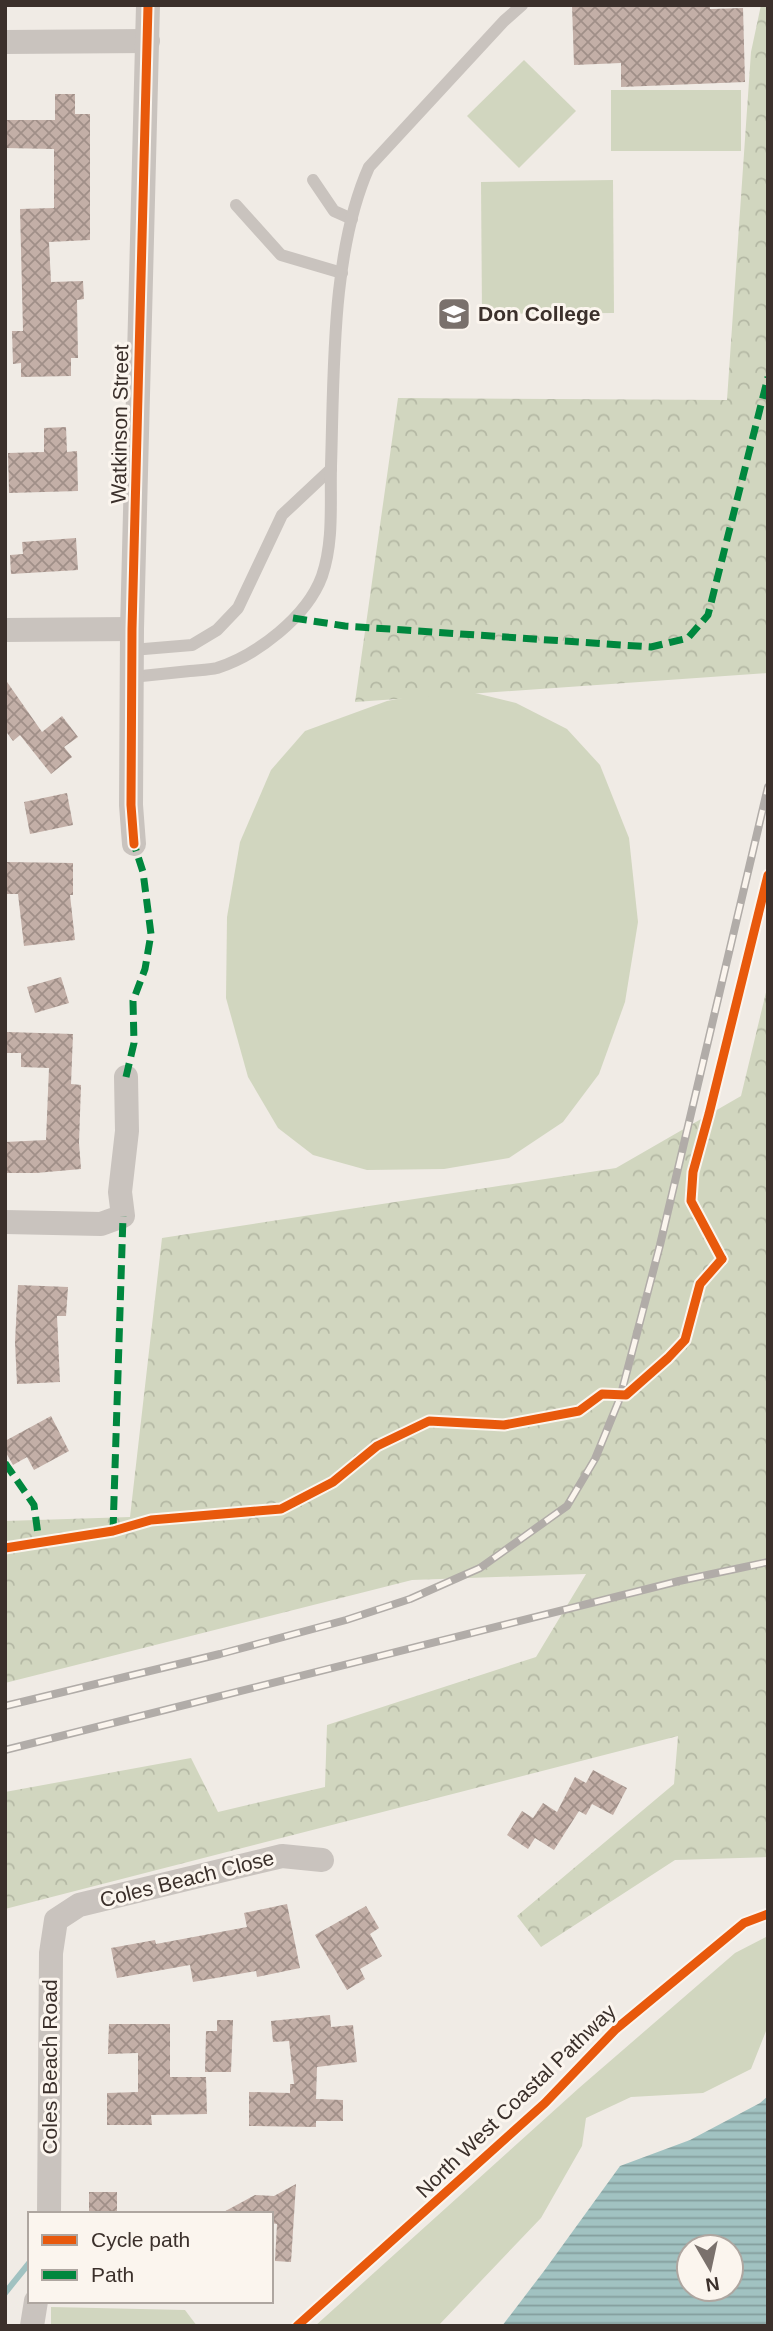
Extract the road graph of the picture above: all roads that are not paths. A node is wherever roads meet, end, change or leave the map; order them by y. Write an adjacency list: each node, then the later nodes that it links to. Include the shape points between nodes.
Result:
1 (148, 5): 3 (street, Watkinson Street)
2 (522, 5): 7 (lane, via 369,167)
3 (148, 41): 4 (street); 11 (street, Watkinson Street)
4 (5, 42)
5 (313, 180): 7 (lane, via 334,211)
6 (236, 205): 8 (lane, via 281,255)
7 (352, 219): 8 (lane)
8 (342, 273): 9 (lane)
9 (331, 469): 11 (lane, via 282,515 238,608 217,630 192,645); 12 (lane, via 330,539 322,576 293,618 269,641 215,668)
10 (5, 630): 11 (street)
11 (132, 640): 12 (street, Watkinson Street)
12 (132, 677): 13 (street, Watkinson Street)
13 (134, 844)
14 (126, 1077): 15 (street, via 127,1131 120,1192 123,1216 101,1224)
15 (5, 1222)
16 (322, 1860): 17 (street, Coles Beach Close, via 282,1856 79,1905)
17 (56, 1920): 18 (street, Coles Beach Road, via 51,1953)
18 (49, 2212)
19 (36, 2303): 20 (street)
20 (32, 2326)

